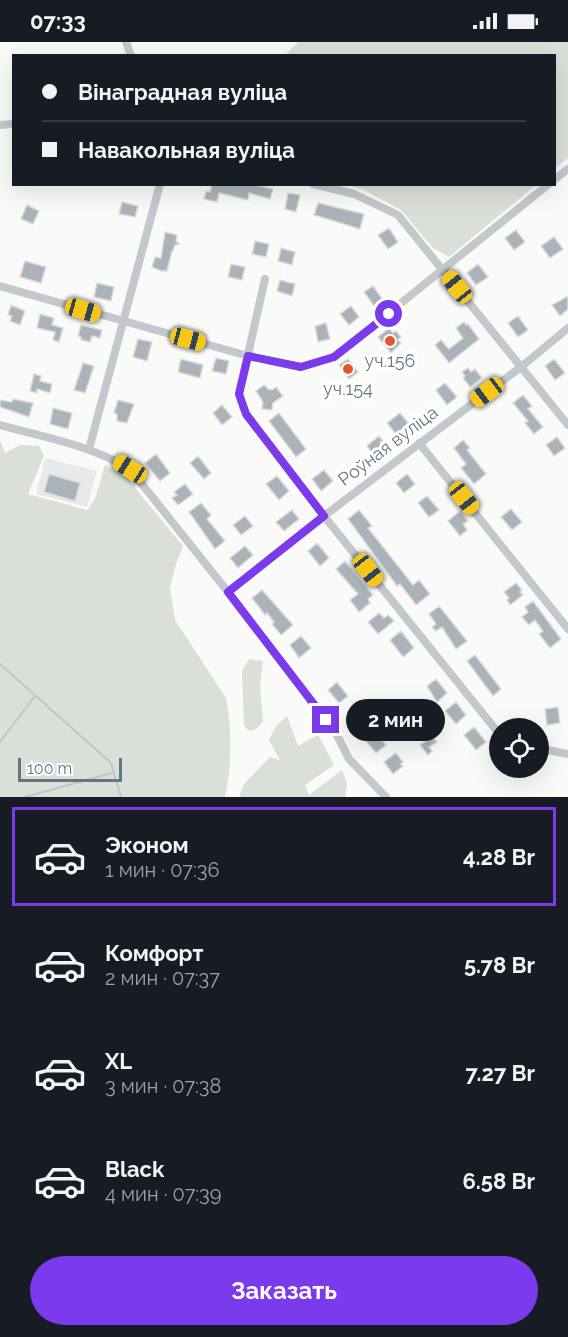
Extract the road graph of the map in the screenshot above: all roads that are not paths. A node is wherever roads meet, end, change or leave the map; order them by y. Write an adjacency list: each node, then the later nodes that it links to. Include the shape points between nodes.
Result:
1 (568, 169): 2 (street)
2 (556, 178)
3 (159, 186): 9 (street)
4 (321, 186): 6 (street, via 354,194 398,215)
5 (547, 186): 6 (street)
6 (444, 271): 11 (street, via 334,357 301,367); 12 (street)
7 (265, 279): 11 (street)
8 (0, 286): 9 (street)
9 (124, 322): 11 (street); 16 (street)
10 (568, 328): 12 (street, Роўная вуліца)
11 (248, 356): 17 (street, via 239,394 246,414)
12 (521, 367): 14 (street); 15 (street, Роўная вуліца)
13 (0, 425): 16 (street)
14 (568, 425)
15 (419, 443): 17 (street, Роўная вуліца); 19 (street)
16 (89, 448): 18 (street, via 130,469)
17 (324, 516): 18 (street, Роўная вуліца); 20 (street)
18 (228, 592): 23 (street, via 337,735 349,759)
19 (568, 629)
20 (489, 721)
21 (549, 750): 22 (street)
22 (568, 754)
23 (386, 797)

